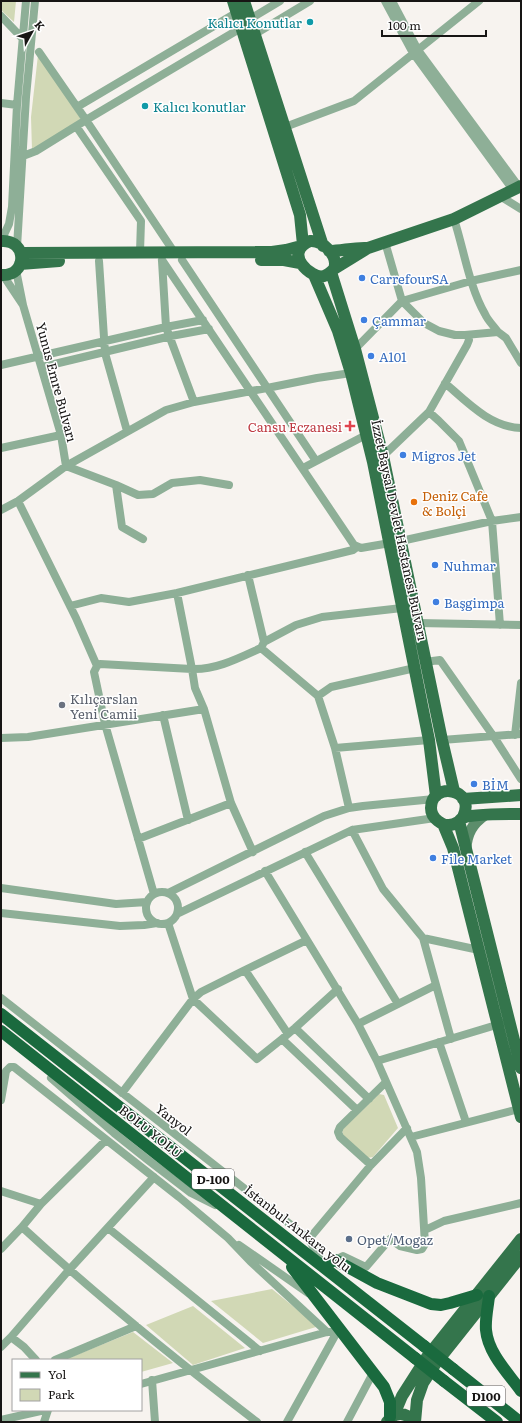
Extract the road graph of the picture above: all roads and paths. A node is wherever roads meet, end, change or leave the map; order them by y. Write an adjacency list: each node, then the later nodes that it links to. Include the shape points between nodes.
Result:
1 (26, 1): 14 (street)
2 (35, 1): 23 (street)
3 (233, 1): 10 (main road, İzzet Baysal Devlet Hastanesi Bulvarı)
4 (244, 1): 12 (main road, İzzet Baysal Devlet Hastanesi Bulvarı)
5 (280, 1): 12 (street)
6 (310, 1): 13 (street)
7 (385, 1): 15 (street)
8 (392, 1): 15 (street)
9 (479, 1): 15 (street)
10 (236, 13): 12 (main road, İzzet Baysal Devlet Hastanesi Bulvarı); 19 (street)
11 (1, 16): 14 (street)
12 (246, 23): 13 (main road, İzzet Baysal Devlet Hastanesi Bulvarı); 20 (street); 30 (main road, İzzet Baysal Devlet Hastanesi Bulvarı, via 300,215)
13 (255, 34): 22 (main road, İzzet Baysal Devlet Hastanesi Bulvarı)
14 (22, 38): 18 (street)
15 (416, 51): 22 (street, via 354,101); 24 (street)
16 (39, 52): 19 (street)
17 (1, 103): 18 (street)
18 (17, 105): 28 (street, via 11,216)
19 (78, 107): 20 (street)
20 (86, 120): 21 (street); 34 (street)
21 (76, 126): 23 (street, via 36,151); 33 (street, via 141,221)
22 (285, 127): 31 (main road, İzzet Baysal Devlet Hastanesi Bulvarı)
23 (23, 156): 35 (street)
24 (518, 189): 25 (main road)
25 (500, 196): 26 (street); 27 (main road)
26 (521, 209)
27 (454, 219): 29 (main road); 43 (street)
28 (1, 241): 35 (main road, via 9,241)
29 (385, 242): 32 (main road); 44 (street)
30 (302, 246): 31 (main road, via 315,241); 34 (main road, via 272,252); 38 (main road, İzzet Baysal Devlet Hastanesi Bulvarı, via 298,252)
31 (326, 248): 32 (main road); 40 (main road, İzzet Baysal Devlet Hastanesi Bulvarı, via 335,259)
32 (368, 248): 40 (main road)
33 (140, 252): 34 (main road); 35 (main road)
34 (178, 256): 36 (main road); 38 (main road, via 284,260); 61 (street)
35 (19, 259): 37 (main road); 41 (main road, via 10,274); 45 (street)
36 (162, 260): 37 (main road); 46 (street); 47 (street)
37 (99, 261): 52 (street)
38 (300, 263): 42 (main road, İzzet Baysal Devlet Hastanesi Bulvarı)
39 (521, 270): 43 (street)
40 (333, 271): 42 (main road, via 323,277); 53 (main road, İzzet Baysal Devlet Hastanesi Bulvarı)
41 (2, 275): 45 (street)
42 (314, 275): 59 (main road, İzzet Baysal Devlet Hastanesi Bulvarı, via 334,320)
43 (471, 281): 44 (street); 49 (street, via 485,315)
44 (402, 301): 50 (street, via 424,323 439,331); 53 (street)
45 (23, 305): 55 (street, Yunus Emre Bulvarı)
46 (202, 320): 47 (street); 48 (street)
47 (166, 327): 51 (street); 52 (street)
48 (209, 329): 51 (street); 62 (street)
49 (498, 332): 50 (street); 56 (street, via 506,338)
50 (468, 335): 60 (street, via 467,345)
51 (171, 336): 54 (street); 63 (street)
52 (104, 342): 54 (street); 55 (street)
53 (355, 349): 70 (main road, İzzet Baysal Devlet Hastanesi Bulvarı)
54 (105, 353): 58 (street); 66 (street)
55 (39, 356): 57 (street); 58 (street, Yunus Emre Bulvarı)
56 (521, 363)
57 (1, 365)
58 (42, 367): 67 (street, Yunus Emre Bulvarı)
59 (351, 373): 61 (street); 68 (main road, İzzet Baysal Devlet Hastanesi Bulvarı)
60 (445, 383): 64 (street); 65 (street, via 492,421)
61 (267, 388): 62 (street); 71 (street)
62 (251, 392): 63 (street); 73 (street)
63 (194, 402): 66 (street, via 166,410)
64 (429, 412): 70 (street); 79 (street, via 459,441)
65 (521, 428)
66 (127, 431): 72 (street)
67 (61, 435): 69 (street); 72 (street, Yunus Emre Bulvarı)
68 (366, 435): 71 (street); 81 (main road, İzzet Baysal Devlet Hastanesi Bulvarı)
69 (1, 448)
70 (383, 456): 81 (main road, İzzet Baysal Devlet Hastanesi Bulvarı)
71 (316, 461): 73 (street)
72 (66, 466): 74 (street); 76 (street)
73 (303, 468): 82 (street)
74 (116, 485): 75 (street, via 138,494 153,494 172,483 179,482 200,480); 80 (street, via 122,527)
75 (230, 485)
76 (18, 501): 77 (street); 85 (street)
77 (1, 510)
78 (521, 517): 79 (street)
79 (492, 522): 81 (street); 88 (street)
80 (143, 540)
81 (395, 542): 82 (street); 86 (main road, İzzet Baysal Devlet Hastanesi Bulvarı); 87 (main road, İzzet Baysal Devlet Hastanesi Bulvarı)
82 (357, 547): 83 (street)
83 (248, 575): 84 (street); 90 (street)
84 (177, 593): 85 (street, via 129,602 101,598); 94 (street)
85 (70, 606): 92 (street)
86 (402, 608): 90 (street, via 322,617 296,625); 93 (main road, İzzet Baysal Devlet Hastanesi Bulvarı)
87 (418, 623): 88 (street); 91 (main road, İzzet Baysal Devlet Hastanesi Bulvarı)
88 (500, 625): 89 (street)
89 (521, 625)
90 (263, 645): 94 (street, via 227,663 204,669); 96 (street)
91 (425, 662): 101 (street, via 440,660); 104 (main road, İzzet Baysal Devlet Hastanesi Bulvarı)
92 (98, 666): 94 (street, via 105,664); 99 (street, via 94,672)
93 (415, 668): 96 (street, via 331,687); 103 (main road, İzzet Baysal Devlet Hastanesi Bulvarı)
94 (192, 669): 97 (street, via 195,688)
95 (521, 683): 100 (street)
96 (318, 696): 105 (street)
97 (204, 709): 98 (street); 110 (street)
98 (163, 715): 99 (street); 115 (street)
99 (105, 724): 102 (street, via 28,737); 118 (street)
100 (518, 734): 101 (street)
101 (494, 737): 104 (street); 106 (street)
102 (1, 738)
103 (428, 740): 105 (street); 109 (main road, İzzet Baysal Devlet Hastanesi Bulvarı)
104 (442, 740): 107 (main road, İzzet Baysal Devlet Hastanesi Bulvarı)
105 (335, 748): 111 (street)
106 (521, 778)
107 (459, 795): 108 (main road); 109 (main road, via 443,791); 114 (main road, via 466,807)
108 (521, 795)
109 (435, 798): 111 (street); 116 (main road, via 431,807)
110 (231, 803): 115 (street); 120 (street)
111 (349, 808): 120 (street, via 324,816)
112 (521, 814): 113 (main road)
113 (485, 815): 114 (main road); 119 (main road, via 475,822 469,832)
114 (461, 819): 116 (main road, via 449,825); 119 (main road)
115 (188, 820): 118 (street)
116 (439, 821): 117 (street); 133 (main road, via 454,848)
117 (352, 830): 121 (street); 131 (street, via 383,889)
118 (138, 839): 125 (street)
119 (466, 851): 141 (main road)
120 (253, 852): 124 (street)
121 (305, 852): 122 (street); 139 (street)
122 (265, 871): 128 (street); 132 (street)
123 (1, 888): 126 (street, via 116,904)
124 (168, 893): 125 (street); 128 (street, via 176,900)
125 (154, 894): 126 (street)
126 (148, 902): 129 (street, via 146,907 149,916)
127 (1, 914): 129 (street, via 120,926)
128 (177, 914): 130 (street)
129 (157, 923): 130 (street)
130 (168, 923): 138 (street)
131 (423, 938): 133 (street); 135 (street)
132 (307, 940): 134 (street); 136 (street)
133 (479, 950): 141 (main road)
134 (245, 970): 138 (street, via 201,992); 144 (street)
135 (436, 984): 139 (street); 145 (street)
136 (338, 989): 142 (street); 144 (street)
137 (1, 998): 150 (street, Yanyol)
138 (193, 999): 144 (street, via 257,1059); 150 (street)
139 (398, 1004): 142 (street)
140 (1, 1014): 178 (highway, İstanbul-Ankara yolu / D-100)
141 (504, 1023): 145 (street); 148 (main road); 154 (main road)
142 (358, 1024): 147 (street)
143 (1, 1032): 159 (street); 167 (highway, BOLU YOLU / D-100)
144 (288, 1034): 151 (street); 153 (street)
145 (451, 1038): 146 (street)
146 (439, 1042): 147 (street); 155 (street)
147 (377, 1061): 149 (street)
148 (521, 1068)
149 (386, 1082): 151 (street); 156 (street)
150 (122, 1093): 172 (street, Yanyol)
151 (369, 1099): 153 (street)
152 (1, 1100): 158 (street, via 6,1071 14,1067)
153 (357, 1110): 160 (street, via 338,1132 340,1137)
154 (520, 1113): 155 (street)
155 (466, 1122): 157 (street)
156 (407, 1128): 157 (street); 160 (street)
157 (411, 1137): 170 (street, via 417,1152 421,1178)
158 (106, 1140): 161 (street); 166 (street)
159 (148, 1160): 161 (street); 163 (street)
160 (371, 1165): 172 (street)
161 (154, 1177): 164 (street); 169 (street)
162 (1, 1191): 166 (street)
163 (191, 1193): 164 (street); 167 (street)
164 (179, 1197): 171 (street)
165 (521, 1203): 170 (street, via 444,1221)
166 (41, 1204): 168 (street)
167 (238, 1217): 175 (highway, BOLU YOLU / D-100)
168 (22, 1228): 174 (street); 179 (street)
169 (108, 1228): 179 (street); 187 (street)
170 (425, 1230): 177 (street, via 425,1244 422,1249 409,1249 390,1239 366,1268 343,1256)
171 (228, 1238): 181 (street); 184 (street)
172 (309, 1239): 178 (street, Yanyol)
173 (521, 1239): 180 (main road)
174 (1, 1249)
175 (279, 1250): 181 (highway); 188 (highway, BOLU YOLU / D-100)
176 (521, 1256): 180 (main road)
177 (335, 1260): 178 (highway); 180 (highway, via 377,1282 431,1304 441,1305)
178 (323, 1266): 188 (highway, İstanbul-Ankara yolu / D-100)
179 (69, 1270): 182 (street); 185 (street)
180 (483, 1295): 188 (main road); 195 (highway, via 488,1340 493,1352); 205 (main road, via 422,1383)
181 (318, 1300): 183 (highway)
182 (136, 1326): 190 (street); 191 (street)
183 (339, 1331): 184 (street); 192 (highway); 203 (street)
184 (327, 1332): 187 (street)
185 (11, 1337): 186 (street); 189 (street)
186 (1, 1347)
187 (260, 1351): 191 (street)
188 (422, 1354): 198 (main road); 206 (highway, İstanbul-Ankara yolu / D100, bridge, via 444,1381); 207 (highway, İstanbul-Ankara yolu / D100, bridge, via 453,1369)
189 (35, 1359)
190 (57, 1359)
191 (189, 1370): 193 (street); 202 (street)
192 (373, 1373): 198 (highway, via 389,1398); 204 (street)
193 (152, 1380): 194 (street); 201 (street)
194 (142, 1384)
195 (521, 1391)
196 (42, 1411): 199 (street)
197 (47, 1411): 200 (street)
198 (390, 1418): 205 (main road, via 404,1414)
199 (1, 1420)
200 (44, 1422)
201 (156, 1422)
202 (257, 1422)
203 (287, 1422)
204 (347, 1422)
205 (414, 1422)
206 (496, 1422)
207 (520, 1422)

